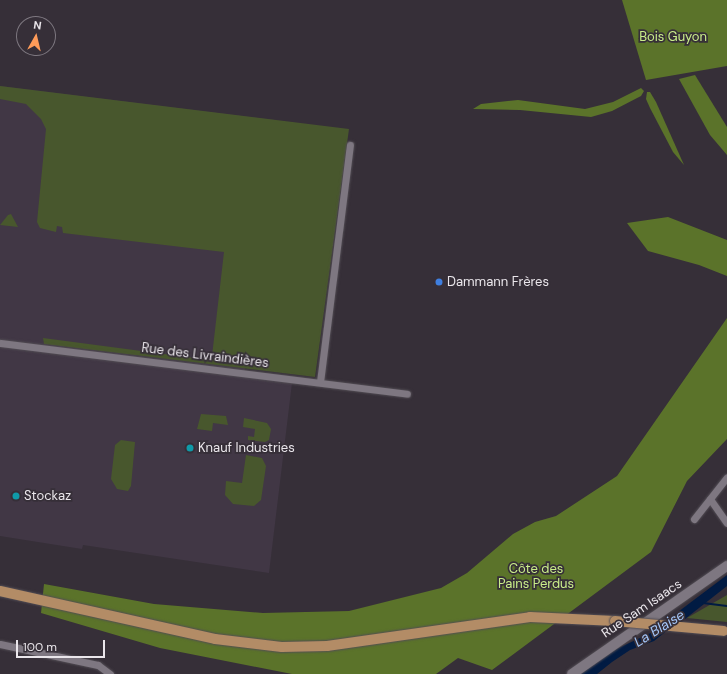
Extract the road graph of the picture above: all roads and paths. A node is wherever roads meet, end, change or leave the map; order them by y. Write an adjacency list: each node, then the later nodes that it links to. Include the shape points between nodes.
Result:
1 (350, 145): 3 (street)
2 (0, 343): 3 (street, Rue des Livraindières)
3 (320, 382): 4 (street, Rue des Livraindières)
4 (407, 394)
5 (727, 477): 6 (street)
6 (710, 499): 7 (street); 8 (street)
7 (694, 519)
8 (727, 523)
9 (727, 566): 14 (main road, Rue Sam Isaacs)
10 (0, 591): 11 (main road, bridge, via 235,642 307,647 367,641 523,618 619,618)
11 (726, 629)
12 (0, 644): 13 (street, via 98,665)
13 (110, 674)
14 (572, 674)

